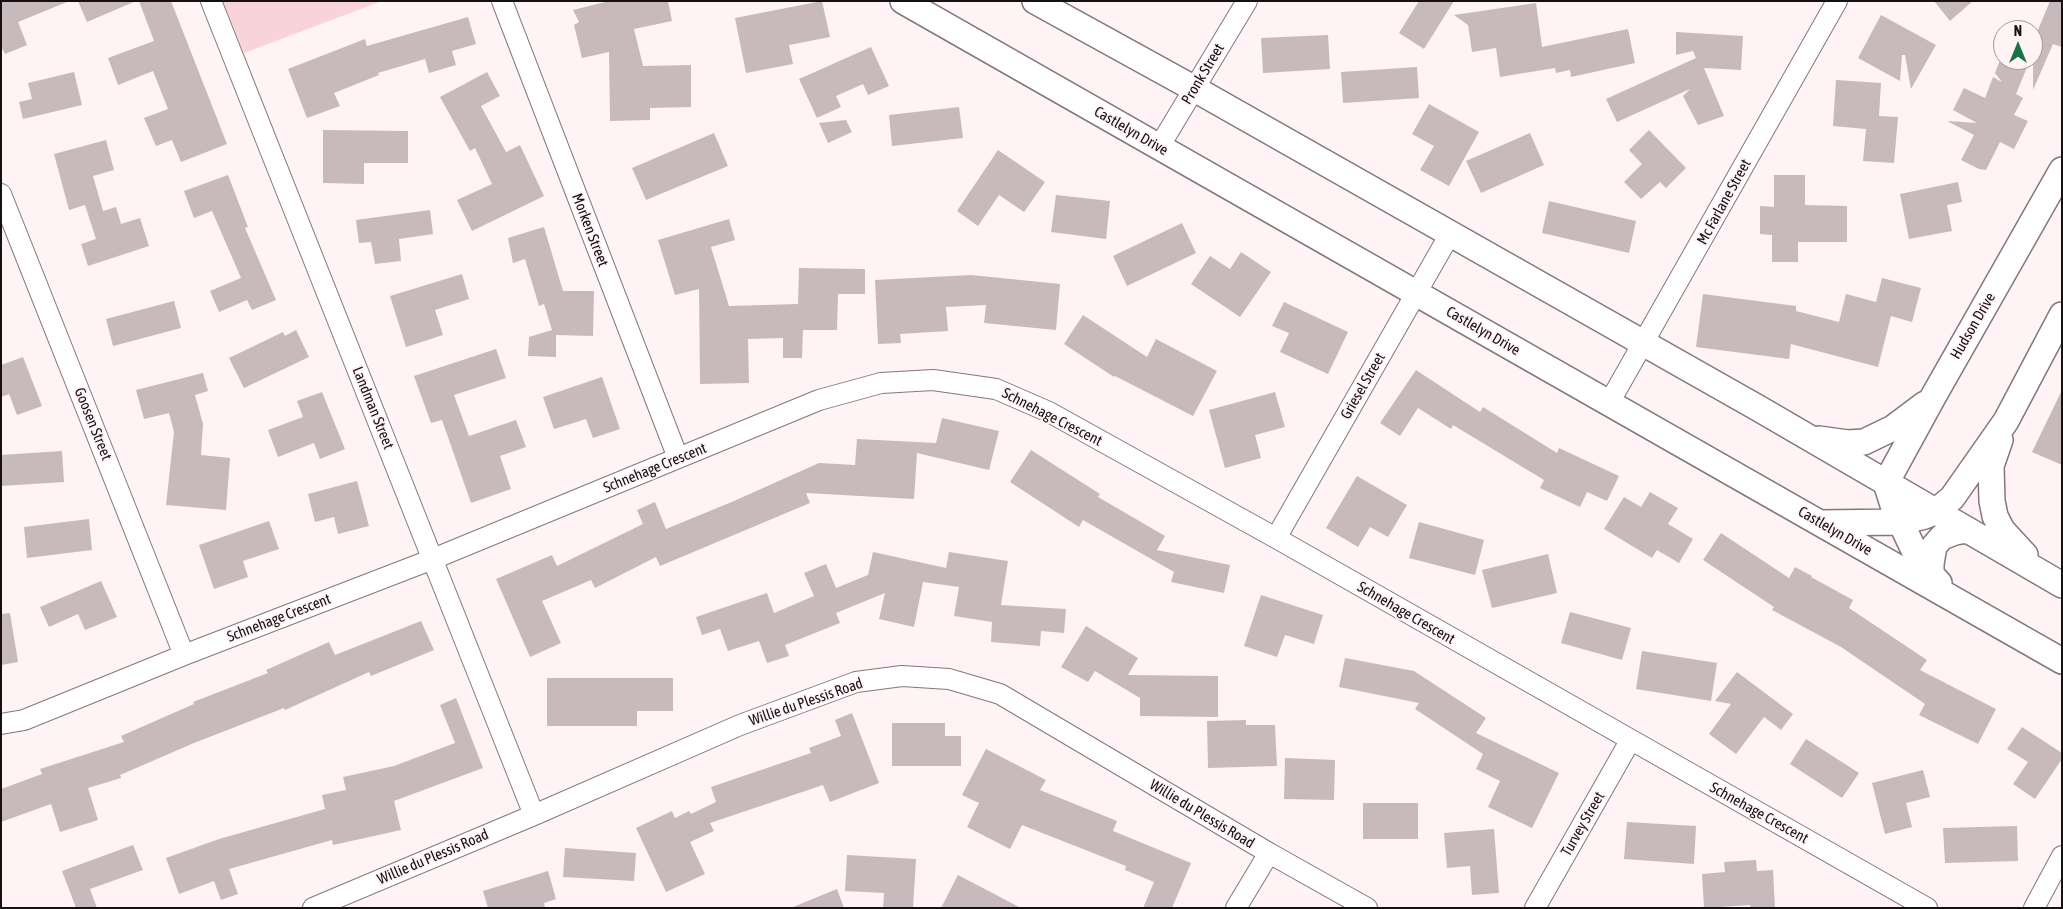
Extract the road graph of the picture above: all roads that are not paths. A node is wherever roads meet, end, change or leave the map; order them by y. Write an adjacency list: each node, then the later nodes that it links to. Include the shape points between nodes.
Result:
1 (211, 1): 26 (street, Landman Street)
2 (502, 1): 19 (street, Morken Street)
3 (903, 1): 8 (street, Castlelyn Drive)
4 (1035, 1): 7 (street)
5 (1247, 1): 7 (street, Pronk Street)
6 (1837, 1): 14 (street, Mc Farlane Street)
7 (1193, 88): 8 (street, Pronk Street); 11 (street)
8 (1159, 147): 12 (street, Castlelyn Drive)
9 (2062, 170): 15 (street, Hudson Drive)
10 (1, 194): 30 (street, Goosen Street)
11 (1450, 234): 12 (street, Griesel Street); 14 (street)
12 (1416, 293): 16 (street, Castlelyn Drive); 25 (street, Griesel Street)
13 (2062, 315): 17 (street)
14 (1644, 344): 16 (street, Mc Farlane Street); 18 (street)
15 (1933, 397): 18 (street, via 1893,428 1864,442 1848,443); 20 (street, Hudson Drive)
16 (1609, 403): 23 (street, Castlelyn Drive)
17 (2006, 420): 21 (street, via 1952,498); 28 (street, via 1991,466 1995,516 2002,530)
18 (1804, 436): 20 (street)
19 (678, 458): 25 (street, Schnehage Crescent, via 819,400 882,383 933,380 978,386 996,389 1049,412); 26 (street, Schnehage Crescent)
20 (1886, 483): 21 (street); 22 (street)
21 (1936, 512): 22 (street); 24 (street)
22 (1900, 522): 23 (street); 27 (street, via 1920,562)
23 (1820, 523): 29 (street, Castlelyn Drive)
24 (1968, 530): 27 (street, via 1942,537 1934,546); 28 (street)
25 (1276, 538): 33 (street, Schnehage Crescent)
26 (433, 559): 30 (street, Schnehage Crescent); 34 (street, Landman Street)
27 (1932, 575): 29 (street)
28 (2054, 581)
29 (1952, 598): 31 (street, Castlelyn Drive)
30 (184, 655): 32 (street, Schnehage Crescent, via 24,720)
31 (2062, 661)
32 (1, 724)
33 (1630, 741): 40 (street, Turvey Street); 41 (street, Schnehage Crescent)
34 (534, 815): 35 (street, Willie du Plessis Road, via 740,725 856,682 902,676 948,679 1000,694); 37 (street, Willie du Plessis Road)
35 (1269, 853): 38 (street); 39 (street, Willie du Plessis Road)
36 (2062, 856): 42 (street)
37 (313, 908)
38 (1236, 908)
39 (1368, 908)
40 (1535, 908)
41 (1927, 908)
42 (2034, 908)

